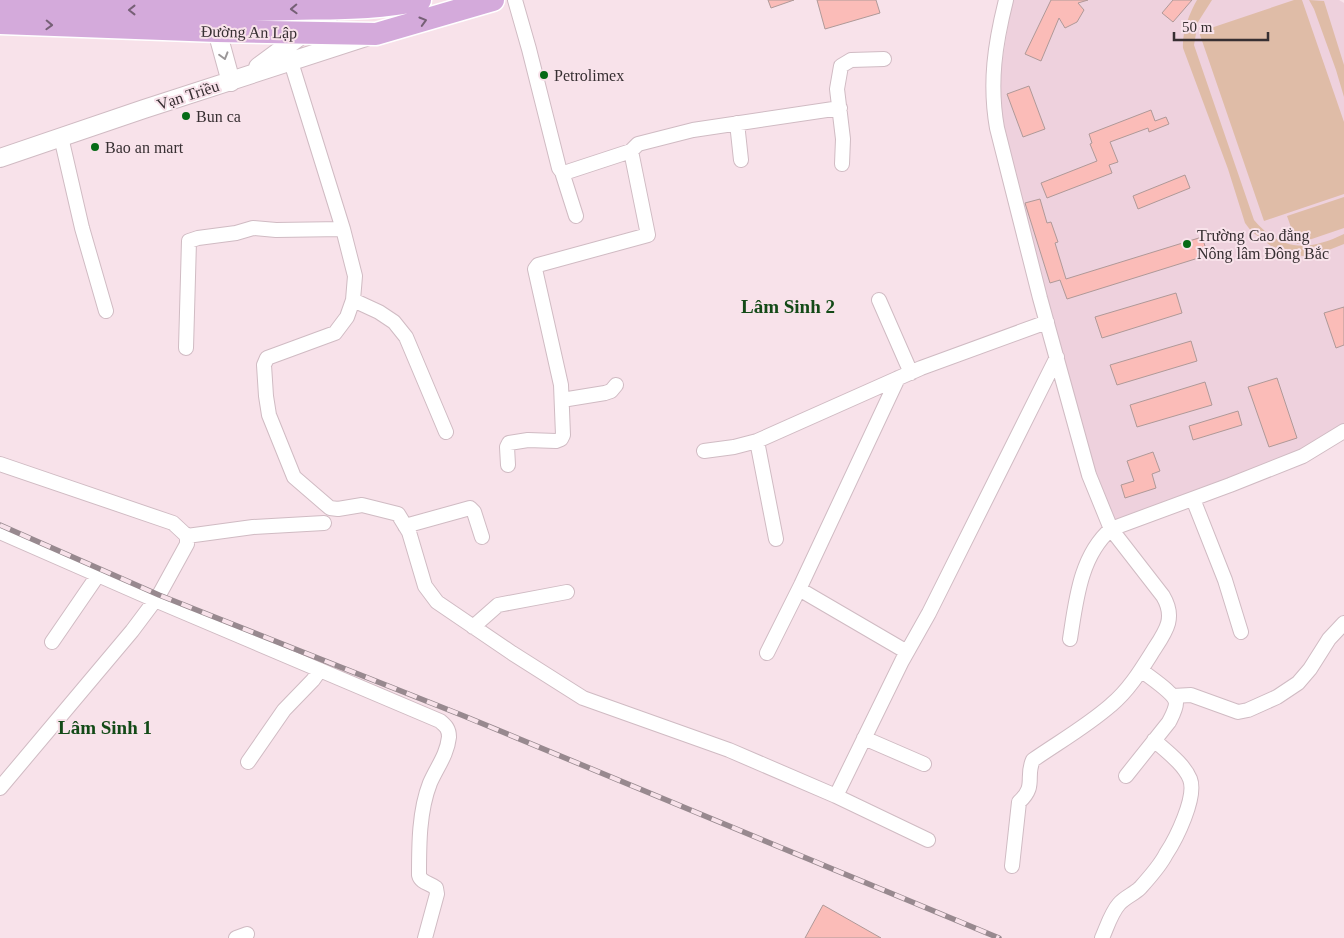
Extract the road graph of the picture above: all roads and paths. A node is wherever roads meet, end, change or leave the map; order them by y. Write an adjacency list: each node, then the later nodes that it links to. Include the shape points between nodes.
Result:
1 (420, 0): 5 (highway, Đường An Lập)
2 (493, 0): 11 (highway, Đường An Lập, one-way to 2)
3 (515, 0): 22 (street)
4 (1006, 0): 28 (street, via 996,50 992,90 994,109)
5 (387, 4): 7 (highway, Đường An Lập); 11 (highway)
6 (0, 6): 7 (highway, Đường An Lập, one-way to 6, via 251,11)
7 (338, 8): 10 (street)
8 (0, 23): 9 (highway, Đường An Lập, one-way to 9)
9 (217, 31): 10 (highway, Đường An Lập); 14 (street, one-way to 14)
10 (306, 33): 11 (highway, Đường An Lập); 14 (street)
11 (376, 34): 13 (street, Vạn Triều)
12 (884, 59): 15 (street, via 851,60 841,66)
13 (291, 62): 14 (street, Vạn Triều); 24 (street)
14 (238, 79): 17 (street, Vạn Triều)
15 (840, 108): 16 (street); 21 (street)
16 (737, 123): 18 (street, via 638,144); 20 (street)
17 (61, 137): 19 (street, Vạn Triều); 27 (street, via 82,228)
18 (631, 151): 22 (street); 33 (street, via 648,234 538,264 535,269)
19 (0, 158)
20 (741, 160)
21 (842, 164)
22 (562, 172): 23 (street)
23 (576, 216)
24 (343, 229): 25 (street, via 355,276); 29 (street, via 253,228 189,242)
25 (353, 300): 35 (street, via 394,322 406,337); 42 (street, via 347,318 335,333 267,358 264,365 269,415 294,477 330,508 372,507 398,514)
26 (879, 300): 31 (street)
27 (106, 310)
28 (1047, 322): 30 (street); 31 (street)
29 (186, 348)
30 (1057, 357): 43 (street, via 1089,475); 57 (street)
31 (904, 375): 36 (street); 49 (street)
32 (616, 385): 33 (street, via 606,393)
33 (562, 400): 39 (street, via 564,428 561,439 509,443)
34 (1344, 431): 40 (street, via 1303,456)
35 (446, 432)
36 (757, 442): 37 (street); 47 (street)
37 (704, 451)
38 (0, 464): 45 (street, via 173,523)
39 (508, 466)
40 (1193, 499): 43 (street); 54 (street)
41 (324, 523): 45 (street)
42 (405, 526): 46 (street, via 470,508); 53 (street, via 430,594)
43 (1111, 529): 55 (street, via 1094,548 1081,578); 60 (street, via 1169,606 1167,628)
44 (0, 532): 48 (street)
45 (187, 536): 51 (street, via 180,559)
46 (482, 536)
47 (776, 538)
48 (98, 575): 51 (street); 56 (street)
49 (799, 589): 57 (street); 58 (street)
50 (567, 592): 53 (street, via 506,602)
51 (156, 600): 59 (street); 67 (street)
52 (1344, 623): 61 (street, via 1298,683 1248,710 1238,712 1191,695)
53 (473, 627): 68 (street, via 583,698 729,750)
54 (1241, 632)
55 (1070, 639)
56 (52, 642)
57 (907, 652): 62 (street)
58 (767, 653)
59 (320, 670): 64 (street, via 284,710); 71 (street, via 448,727 446,753 428,790 421,826 418,875 423,882 436,888 437,894)
60 (1141, 670): 61 (street); 70 (street, via 1112,705 1033,760 1027,795 1019,802)
61 (1173, 696): 63 (street, via 1176,702 1174,712)
62 (864, 738): 65 (street); 68 (street)
63 (1154, 740): 66 (street); 72 (street, via 1187,772 1191,781 1189,803 1166,856 1142,886 1117,906)
64 (248, 762)
65 (924, 764)
66 (1126, 776)
67 (0, 788)
68 (836, 796): 69 (street)
69 (928, 840)
70 (1012, 866)
71 (425, 938)
72 (1102, 938)

